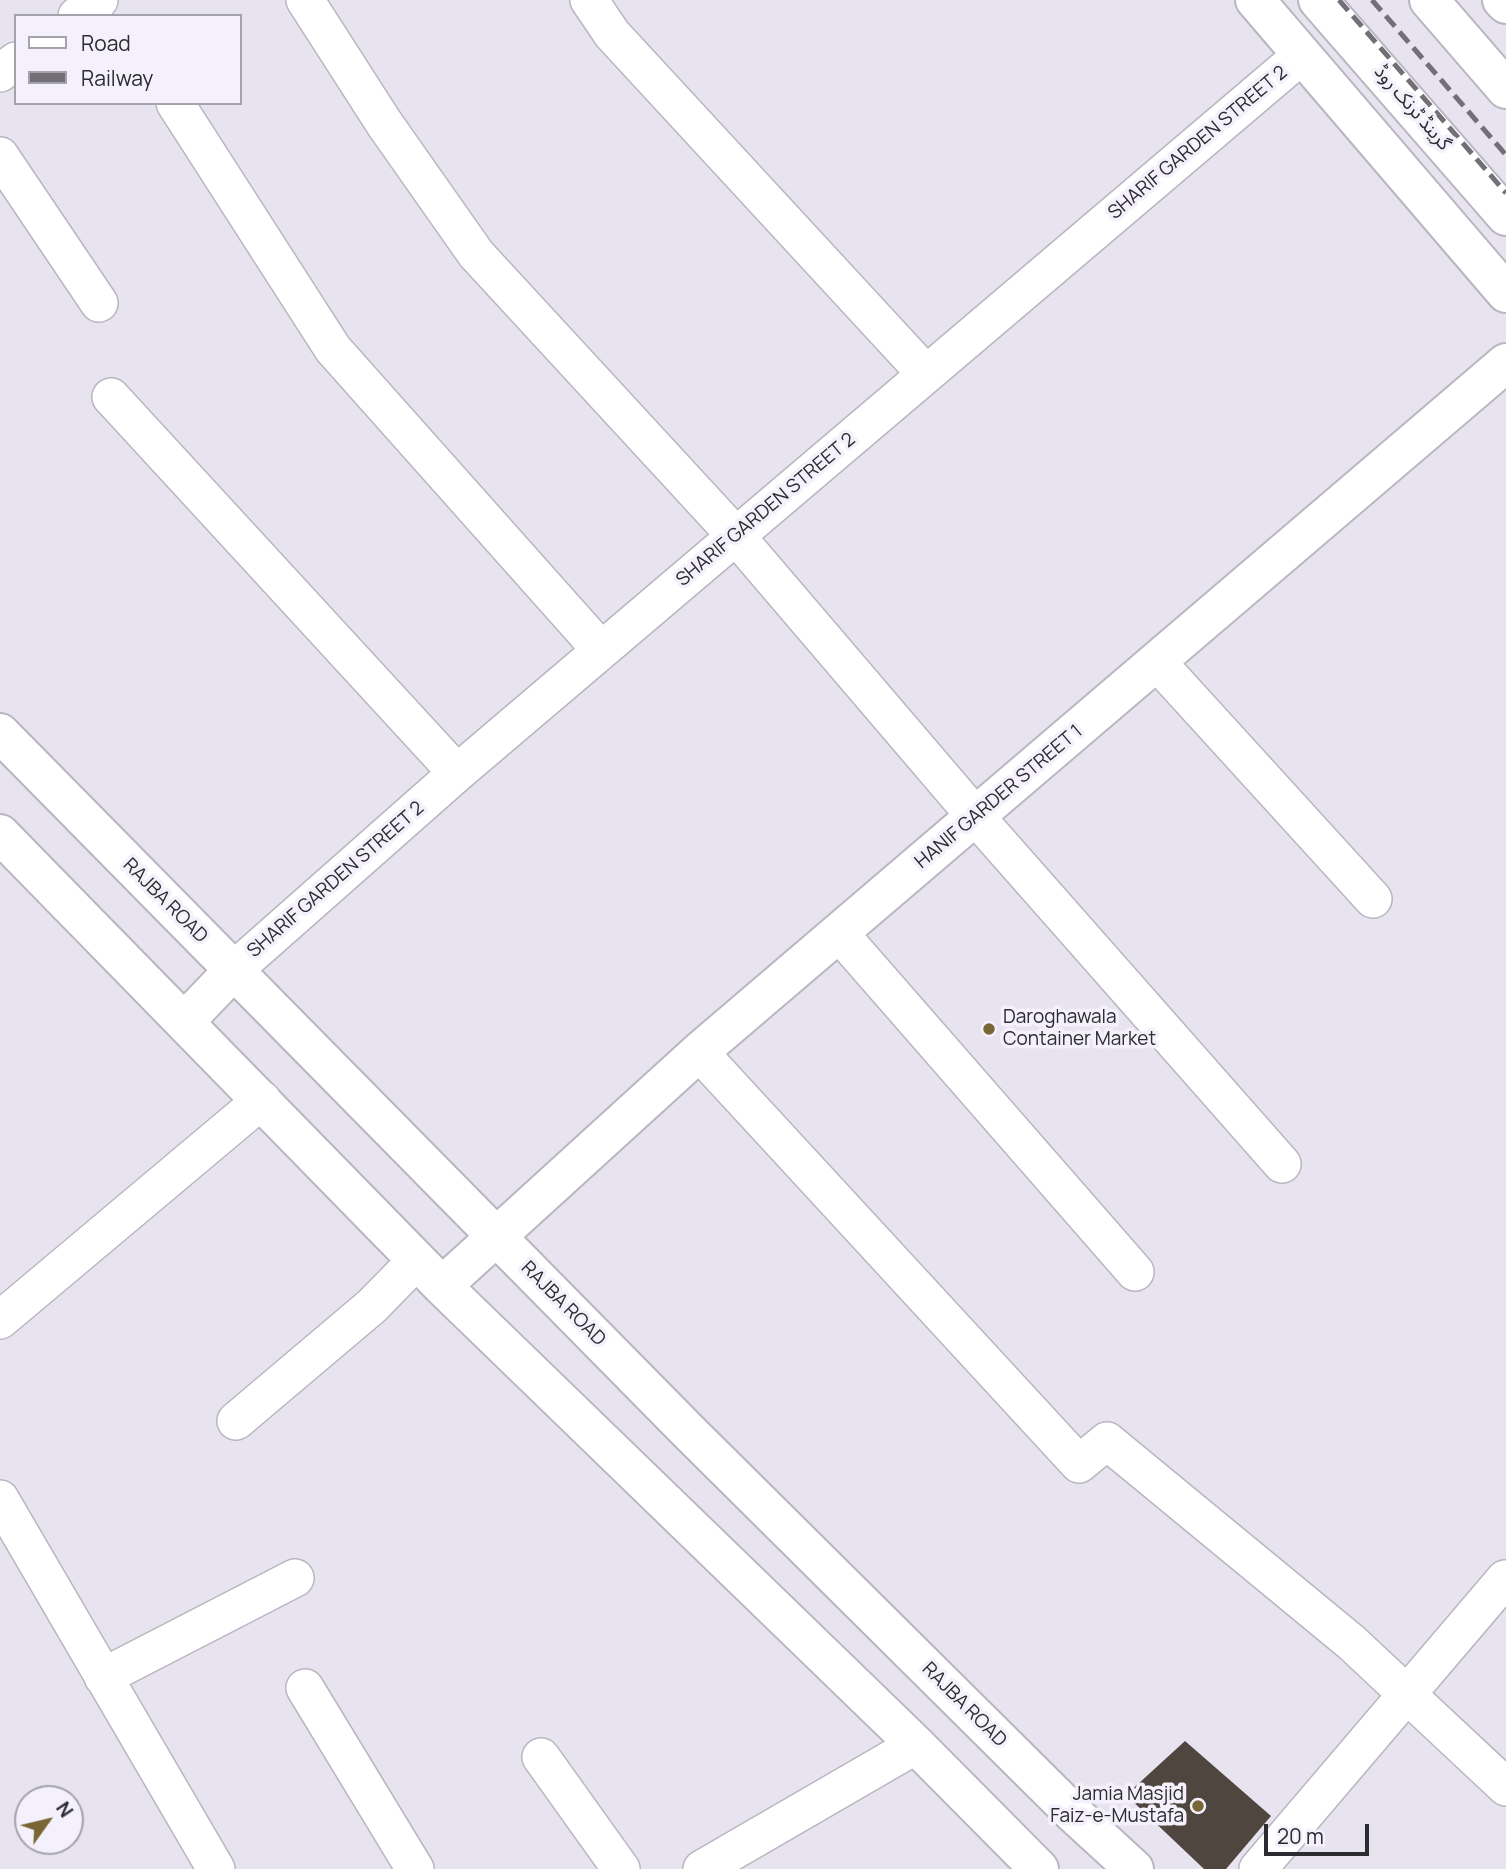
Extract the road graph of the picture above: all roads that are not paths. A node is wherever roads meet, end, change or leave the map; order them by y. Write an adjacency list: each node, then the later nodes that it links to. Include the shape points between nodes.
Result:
1 (99, 0): 9 (street)
2 (305, 0): 20 (street, via 476,254)
3 (589, 0): 18 (street, via 612,34)
4 (1255, 0): 10 (street)
5 (1318, 0): 14 (street, گرینڈ ٹرنک روڈ)
6 (1429, 0): 11 (street)
7 (1502, 0): 8 (street)
8 (1506, 4)
9 (81, 14)
10 (1302, 55): 15 (street); 18 (street, SHARIF GARDEN STREET 2)
11 (1506, 89)
12 (176, 105): 21 (street, via 333,349)
13 (0, 156): 16 (street)
14 (1506, 216)
15 (1506, 293)
16 (99, 303)
17 (1506, 363): 22 (street, HANIF GARDER STREET 1)
18 (926, 374): 20 (street, SHARIF GARDEN STREET 2)
19 (111, 397): 24 (street)
20 (736, 536): 21 (street, SHARIF GARDEN STREET 2); 25 (street)
21 (601, 650): 24 (street, SHARIF GARDEN STREET 2)
22 (1157, 662): 25 (street, HANIF GARDER STREET 1); 27 (street)
23 (0, 733): 29 (street, RAJBA ROAD)
24 (457, 773): 29 (street, SHARIF GARDEN STREET 2)
25 (976, 817): 28 (street, HANIF GARDER STREET 1); 33 (street)
26 (0, 834): 30 (street)
27 (1373, 899)
28 (839, 933): 31 (street, HANIF GARDER STREET 1); 35 (street)
29 (234, 970): 30 (street); 34 (street, RAJBA ROAD)
30 (185, 1021): 32 (street)
31 (699, 1052): 34 (street, HANIF GARDER STREET 1); 44 (street, via 1079,1464 1107,1441 1351,1642)
32 (261, 1100): 36 (street); 37 (street)
33 (1282, 1164)
34 (496, 1236): 36 (street, HANIF GARDER STREET 1); 53 (street, RAJBA ROAD, via 1053,1794)
35 (1135, 1272)
36 (430, 1273): 38 (street, via 372,1306); 45 (street)
37 (0, 1320)
38 (236, 1421)
39 (0, 1499): 42 (street)
40 (295, 1578): 42 (street)
41 (1505, 1579): 44 (street)
42 (103, 1677): 48 (street)
43 (305, 1688): 49 (street)
44 (1406, 1694): 47 (street); 54 (street)
45 (915, 1745): 51 (street); 52 (street)
46 (541, 1757): 50 (street)
47 (1506, 1787)
48 (216, 1869)
49 (415, 1869)
50 (621, 1869)
51 (702, 1869)
52 (1039, 1869)
53 (1134, 1869)
54 (1258, 1869)

